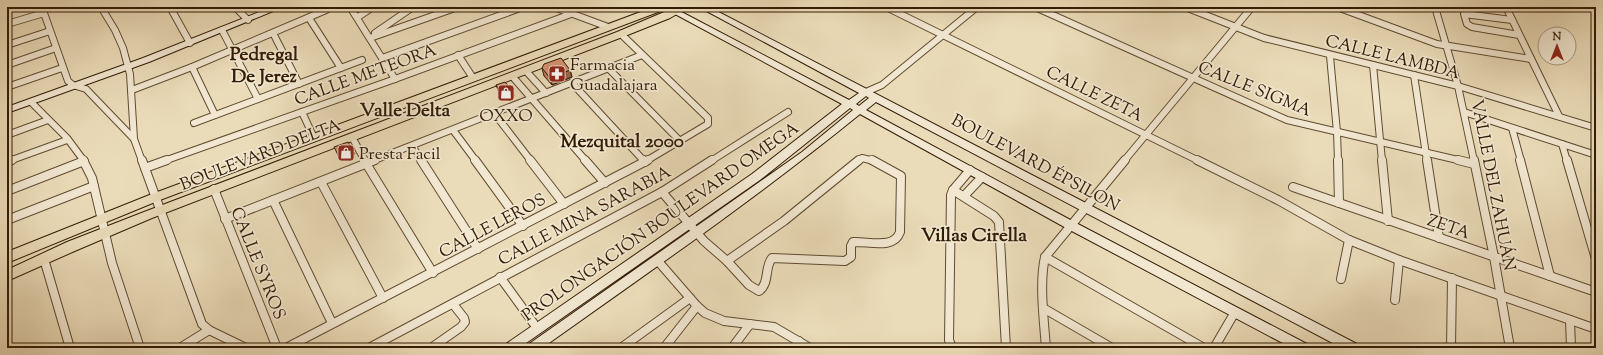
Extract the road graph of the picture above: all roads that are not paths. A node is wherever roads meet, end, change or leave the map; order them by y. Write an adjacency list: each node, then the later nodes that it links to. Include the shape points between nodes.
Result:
1 (100, 7): 55 (street, via 120,39)
2 (170, 7): 40 (street)
3 (235, 7): 28 (street)
4 (279, 7): 28 (street)
5 (350, 7): 26 (street)
6 (373, 7): 26 (street)
7 (412, 7): 39 (street)
8 (458, 7): 39 (street)
9 (523, 7): 49 (street)
10 (554, 7): 25 (street)
11 (662, 7): 24 (main road, BOULEVARD DELTA)
12 (703, 7): 73 (street, BOULEVARD ÉPSILON)
13 (886, 7): 37 (street, CALLE ZETA)
14 (977, 7): 37 (street)
15 (1035, 7): 63 (street, CALLE SIGMA)
16 (1185, 7): 32 (street, CALLE LAMBDA)
17 (1252, 7): 32 (street)
18 (1337, 7): 43 (street)
19 (1435, 7): 43 (street, VALLE DEL ZAHUÁN)
20 (1506, 7): 29 (street)
21 (675, 9): 36 (main road, BOULEVARD DELTA); 77 (street)
22 (44, 10): 30 (street); 34 (street)
23 (326, 10): 27 (street)
24 (644, 11): 31 (main road, BOULEVARD DELTA)
25 (571, 14): 31 (street); 47 (street, CALLE METEORA)
26 (358, 17): 39 (street)
27 (309, 18): 35 (street); 57 (street)
28 (248, 20): 33 (street)
29 (1512, 20): 38 (street); 38 (street, via 1464,14 1466,23 1472,27)
30 (7, 24)
31 (608, 27): 42 (main road, BOULEVARD DELTA)
32 (1234, 27): 48 (street, CALLE LAMBDA); 63 (street)
33 (222, 30): 40 (street); 45 (street)
34 (50, 31): 41 (street); 44 (street)
35 (273, 33): 45 (street); 66 (street)
36 (621, 34): 46 (street); 59 (main road, BOULEVARD DELTA)
37 (944, 35): 68 (street); 93 (street, CALLE ZETA)
38 (1519, 35): 50 (street)
39 (370, 37): 49 (street)
40 (190, 43): 55 (street)
41 (7, 45)
42 (558, 47): 61 (main road, via 514,68); 62 (main road, BOULEVARD DELTA)
43 (1447, 47): 50 (street); 69 (street, VALLE DEL ZAHUÁN)
44 (56, 48): 52 (street); 56 (street)
45 (233, 49): 54 (street); 74 (street)
46 (642, 54): 58 (street); 98 (street, CALLE LEROS, via 708,118 709,122)
47 (458, 55): 62 (street); 64 (street, CALLE METEORA)
48 (1330, 56): 53 (street, CALLE LAMBDA); 91 (street)
49 (382, 58): 64 (street)
50 (1531, 59): 85 (street)
51 (362, 60): 57 (street)
52 (7, 65)
53 (1373, 65): 60 (street, CALLE LAMBDA); 99 (street)
54 (192, 66): 71 (street); 84 (street)
55 (128, 67): 67 (street); 71 (street)
56 (62, 68): 67 (street, via 68,81); 70 (street)
57 (341, 68): 66 (street)
58 (608, 68): 65 (street); 98 (street)
59 (526, 71): 61 (main road, BOULEVARD DELTA); 72 (street)
60 (1414, 75): 69 (street, CALLE LAMBDA); 102 (street)
61 (512, 76): 75 (street); 94 (main road, BOULEVARD DELTA)
62 (473, 78): 95 (main road, BOULEVARD DELTA)
63 (1193, 78): 91 (street, CALLE SIGMA, via 1287,120); 93 (street)
64 (395, 79): 80 (street, CALLE METEORA)
65 (572, 83): 72 (street); 106 (street)
66 (298, 84): 74 (street)
67 (76, 86): 76 (street); 97 (street, via 86,89)
68 (882, 86): 73 (street); 73 (street)
69 (1458, 86): 82 (street, VALLE DEL ZAHUÁN); 85 (street, CALLE LAMBDA)
70 (7, 87)
71 (132, 90): 97 (street)
72 (546, 92): 75 (street)
73 (871, 94): 77 (street, PROLONGACIÓN BOULEVARD OMEGA); 78 (street, PROLONGACIÓN BOULEVARD OMEGA); 125 (street, BOULEVARD ÉPSILON)
74 (258, 99): 84 (street)
75 (531, 99): 83 (street); 113 (street)
76 (31, 102): 79 (street); 86 (street)
77 (849, 104): 78 (street); 131 (street, PROLONGACIÓN BOULEVARD OMEGA, via 756,177)
78 (859, 109): 110 (street); 134 (street, PROLONGACIÓN BOULEVARD OMEGA, via 788,167)
79 (7, 110)
80 (302, 112): 95 (street); 109 (street, CALLE METEORA)
81 (788, 112): 119 (street, CALLE MINA SARABIA)
82 (1464, 112): 88 (street); 108 (street, VALLE DEL ZAHUÁN)
83 (494, 113): 90 (street); 124 (street)
84 (215, 115): 87 (street)
85 (1559, 116): 89 (street, CALLE LAMBDA)
86 (48, 120): 92 (street); 96 (street)
87 (194, 123)
88 (1512, 128): 100 (street); 149 (street)
89 (1596, 128)
90 (453, 130): 101 (street); 132 (street)
91 (1336, 132): 99 (street, CALLE SIGMA); 123 (street)
92 (7, 135)
93 (1148, 135): 125 (street); 137 (street, CALLE ZETA, via 1291,206)
94 (352, 137): 107 (street); 116 (main road, BOULEVARD DELTA)
95 (314, 138): 121 (main road, BOULEVARD DELTA)
96 (67, 140): 104 (street); 105 (street)
97 (134, 140): 109 (street)
98 (680, 141): 106 (street, CALLE LEROS)
99 (1381, 143): 102 (street, CALLE SIGMA); 130 (street)
100 (1562, 144): 103 (street); 143 (street)
101 (412, 146): 107 (street); 138 (street)
102 (1427, 153): 108 (street, CALLE SIGMA); 136 (street)
103 (1596, 155)
104 (84, 161): 114 (street); 117 (street)
105 (7, 162)
106 (645, 162): 113 (street, CALLE LEROS)
107 (366, 164): 112 (street); 147 (street)
108 (1474, 164): 140 (street, VALLE DEL ZAHUÁN)
109 (145, 168): 121 (street)
110 (970, 170): 111 (street); 118 (street)
111 (982, 177): 120 (street); 133 (street)
112 (321, 182): 122 (street); 155 (street)
113 (605, 183): 124 (street, CALLE LEROS)
114 (94, 186): 127 (street); 129 (street)
115 (1293, 187): 123 (street, ZETA)
116 (214, 189): 126 (main road, BOULEVARD DELTA); 128 (street, CALLE SYROS)
117 (7, 190)
118 (953, 190): 120 (street); 184 (street, via 949,332)
119 (662, 192): 131 (street); 150 (street, CALLE MINA SARABIA)
120 (964, 196): 185 (street, via 994,216 1000,225)
121 (156, 197): 126 (street); 127 (main road, BOULEVARD DELTA)
122 (273, 200): 128 (street); 163 (street)
123 (1339, 203): 130 (street, ZETA)
124 (564, 204): 132 (street, CALLE LEROS)
125 (1085, 207): 133 (street); 191 (street, BOULEVARD ÉPSILON)
126 (159, 211): 135 (main road, BOULEVARD DELTA); 167 (street, via 202,324)
127 (102, 218): 135 (street); 141 (main road, BOULEVARD DELTA)
128 (225, 219): 173 (street, CALLE SYROS)
129 (7, 220)
130 (1388, 220): 136 (street, ZETA)
131 (689, 223): 134 (street); 165 (street, PROLONGACIÓN BOULEVARD OMEGA)
132 (523, 226): 138 (street, CALLE LEROS)
133 (1072, 226): 139 (street); 161 (street)
134 (697, 231): 144 (street, PROLONGACIÓN BOULEVARD OMEGA); 146 (street, via 704,241)
135 (104, 233): 142 (main road, BOULEVARD DELTA); 170 (street)
136 (1440, 238): 140 (street, ZETA)
137 (1349, 240): 145 (street, CALLE ZETA); 152 (street)
138 (478, 249): 147 (street, CALLE LEROS)
139 (1045, 256): 160 (street); 188 (street)
140 (1494, 257): 149 (street, ZETA); 154 (street, VALLE DEL ZAHUÁN)
141 (7, 258)
142 (44, 259): 148 (main road, BOULEVARD DELTA); 169 (street)
143 (1596, 259)
144 (657, 260): 156 (street); 178 (street, PROLONGACIÓN BOULEVARD OMEGA)
145 (1400, 260): 151 (street, CALLE ZETA); 157 (street)
146 (727, 261): 146 (street, via 749,285 759,291 766,285 768,264 772,258 845,261 851,257 853,242 896,241 900,232 901,176 870,159 862,158 784,221)
147 (433, 273): 155 (street, CALLE LEROS)
148 (7, 276)
149 (1550, 276): 153 (street, ZETA)
150 (500, 277): 158 (street, CALLE MINA SARABIA); 165 (street)
151 (1452, 278): 154 (street, CALLE ZETA); 192 (street)
152 (1341, 279)
153 (1596, 292)
154 (1500, 295): 162 (street, CALLE ZETA); 193 (street, VALLE DEL ZAHUÁN)
155 (383, 298): 163 (street, CALLE LEROS)
156 (690, 298): 159 (street); 179 (street)
157 (1395, 300)
158 (452, 304): 175 (street, CALLE MINA SARABIA); 176 (street, via 465,322)
159 (697, 306): 164 (street, via 714,318); 180 (street)
160 (1043, 308): 186 (street); 187 (street)
161 (1235, 312): 189 (street); 190 (street)
162 (1570, 320): 166 (street, CALLE ZETA); 194 (street)
163 (332, 323): 174 (street, CALLE LEROS)
164 (750, 324): 168 (street, via 774,327); 181 (street)
165 (537, 328): 177 (street, PROLONGACIÓN BOULEVARD OMEGA)
166 (1596, 329)
167 (209, 330): 171 (street); 172 (street)
168 (799, 341): 182 (street); 183 (street)
169 (70, 348)
170 (140, 348)
171 (180, 348)
172 (246, 348)
173 (277, 348)
174 (286, 348)
175 (369, 348)
176 (431, 348)
177 (510, 348)
178 (533, 348)
179 (621, 348)
180 (664, 348)
181 (732, 348)
182 (794, 348)
183 (810, 348)
184 (952, 348)
185 (1006, 348)
186 (1046, 348)
187 (1112, 348)
188 (1204, 348)
189 (1214, 348)
190 (1303, 348)
191 (1353, 348)
192 (1451, 348)
193 (1510, 348)
194 (1571, 348)

